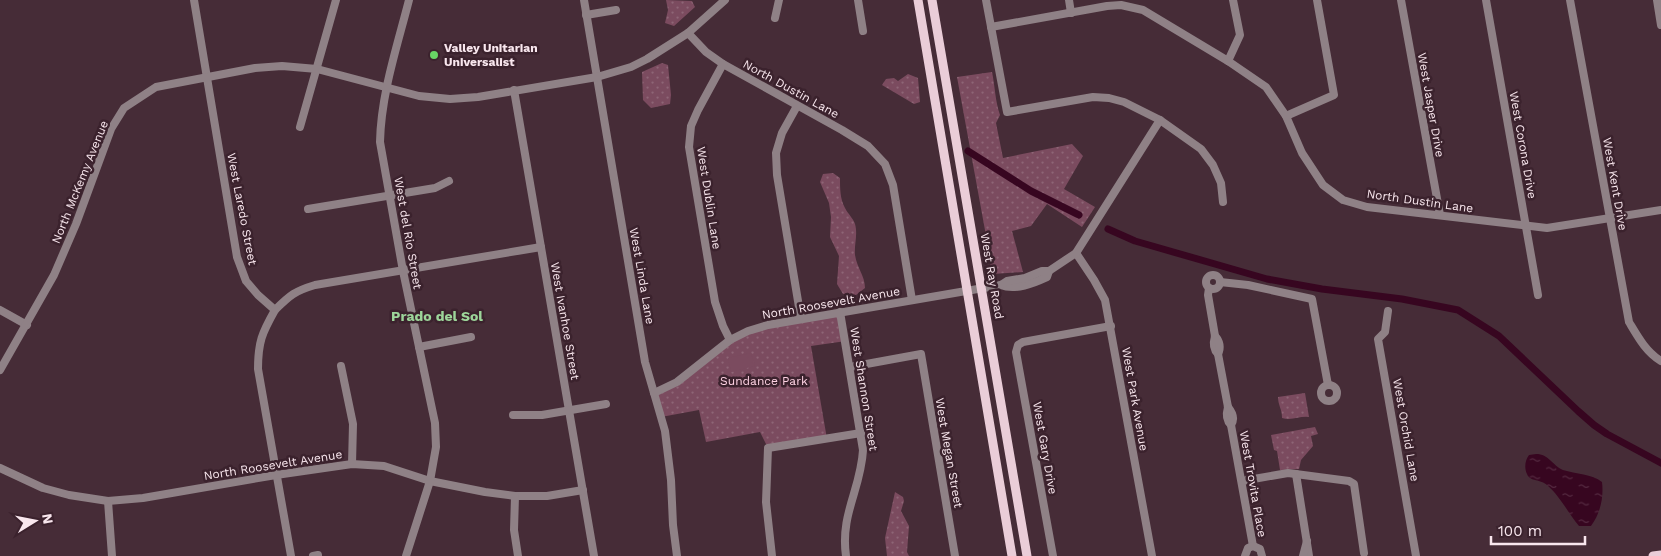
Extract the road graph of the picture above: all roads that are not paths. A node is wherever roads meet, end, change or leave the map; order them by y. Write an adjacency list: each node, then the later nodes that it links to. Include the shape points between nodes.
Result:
1 (194, 0): 31 (street, West Laredo Street)
2 (336, 0): 30 (street)
3 (409, 0): 33 (street, West del Rio Street)
4 (584, 0): 22 (street, West Linda Lane)
5 (725, 0): 27 (street, North McKemy Avenue)
6 (779, 0): 23 (street)
7 (858, 0): 26 (street)
8 (918, 0): 53 (main road)
9 (932, 0): 51 (main road, West Ray Road)
10 (986, 0): 25 (street)
11 (1069, 0): 21 (street)
12 (1145, 0): 20 (street)
13 (1233, 0): 28 (street, via 1240,35)
14 (1316, 0): 36 (street, via 1334,95)
15 (1401, 0): 44 (street, West Jasper Drive)
16 (1486, 0): 46 (street, West Corona Drive)
17 (1570, 0): 45 (street, West Kent Drive)
18 (1657, 0): 24 (street)
19 (616, 10): 22 (street)
20 (1143, 10): 21 (street, North Dustin Lane, via 1121,5); 28 (street, North Dustin Lane)
21 (1071, 12): 25 (street, North Dustin Lane)
22 (586, 15): 32 (street, West Linda Lane)
23 (775, 18)
24 (1661, 25)
25 (991, 27): 37 (street, via 1007,112 1093,97 1124,102)
26 (863, 31)
27 (688, 33): 29 (street, North Dustin Lane); 32 (street, North McKemy Avenue, via 647,59)
28 (1228, 61): 36 (street, North Dustin Lane, via 1266,87)
29 (723, 64): 35 (street, North Dustin Lane); 64 (street, West Dublin Lane, via 691,126 689,147 715,302)
30 (317, 69): 31 (street, North McKemy Avenue, via 282,66); 33 (street, North McKemy Avenue); 38 (street)
31 (208, 77): 57 (street, West Laredo Street, via 238,257 246,281); 61 (street, North McKemy Avenue, via 156,88 124,108 107,137 54,275)
32 (597, 77): 34 (street, North McKemy Avenue); 71 (street, West Linda Lane, via 645,362)
33 (386, 88): 34 (street, North McKemy Avenue, via 450,99); 40 (street, West del Rio Street, via 380,142)
34 (514, 90): 47 (street, West Ivanhoe Street)
35 (797, 106): 55 (street, North Dustin Lane, via 868,146 885,164 893,185); 60 (street, via 782,133 776,153)
36 (1286, 116): 44 (street, North Dustin Lane, via 1302,153 1323,184 1343,200)
37 (1160, 120): 41 (street, via 1201,149 1221,182); 48 (street, North Roosevelt Avenue)
38 (300, 127)
39 (449, 180): 40 (street, via 435,188)
40 (390, 195): 42 (street); 49 (street, West del Rio Street)
41 (1222, 202)
42 (308, 209)
43 (1661, 210): 45 (street, North Dustin Lane)
44 (1440, 215): 46 (street, North Dustin Lane)
45 (1610, 218): 46 (street, North Dustin Lane, via 1547,228); 66 (street, West Kent Drive, via 1629,322 1640,341)
46 (1527, 227): 54 (street, West Corona Drive)
47 (541, 247): 49 (street); 73 (street, West Ivanhoe Street)
48 (1076, 253): 51 (street, North Roosevelt Avenue, via 1049,271); 62 (street, West Park Avenue, via 1105,300)
49 (403, 271): 57 (street, via 298,290); 65 (street, West del Rio Street)
50 (1220, 282): 52 (street, via 1217,288); 52 (street, via 1216,276 1209,276 1206,282); 70 (street, via 1312,299)
51 (981, 288): 53 (street, North Roosevelt Avenue); 101 (main road, West Ray Road)
52 (1209, 288): 81 (street, West Trovita Place, via 1215,336 1219,339 1226,412)
53 (967, 290): 55 (street, North Roosevelt Avenue); 100 (main road)
54 (1538, 295)
55 (912, 300): 59 (street, North Roosevelt Avenue)
56 (0, 310): 61 (street)
57 (275, 310): 79 (street, via 264,328 258,349 258,369)
58 (1388, 311): 109 (street, West Orchid Lane, via 1386,332 1378,339)
59 (840, 312): 60 (street, North Roosevelt Avenue); 68 (street, West Shannon Street)
60 (801, 319): 64 (street, North Roosevelt Avenue, via 768,325)
61 (27, 325): 69 (street, North McKemy Avenue)
62 (1111, 326): 102 (street, West Gary Drive, via 1023,342 1016,352); 103 (street, West Park Avenue)
63 (471, 337): 65 (street)
64 (730, 340): 71 (street, North Roosevelt Avenue, via 677,382)
65 (419, 347): 80 (street, West del Rio Street, via 435,423 436,446)
66 (1661, 360)
67 (341, 366): 76 (street, via 353,424)
68 (850, 367): 75 (street, West Shannon Street); 99 (street, West Megan Street, via 921,354)
69 (0, 370)
70 (1328, 385)
71 (654, 393): 96 (street, West Linda Lane, via 665,431)
72 (606, 404): 73 (street)
73 (569, 411): 74 (street); 82 (street, West Ivanhoe Street)
74 (513, 415)
75 (861, 433): 97 (street, via 768,448 766,502); 98 (street, West Shannon Street, via 863,463 846,518 843,539)
76 (352, 464): 79 (street, North Roosevelt Avenue); 80 (street, North Roosevelt Avenue, via 384,466)
77 (0, 468): 84 (street, North Roosevelt Avenue, via 43,488)
78 (1296, 474): 81 (street); 85 (street); 87 (street, via 1354,484)
79 (276, 475): 84 (street, North Roosevelt Avenue); 91 (street)
80 (430, 481): 83 (street, North Roosevelt Avenue); 93 (street, West del Rio Street)
81 (1242, 481): 86 (street, West Trovita Place)
82 (583, 490): 83 (street, North Roosevelt Avenue, via 547,496); 95 (street, West Ivanhoe Street)
83 (514, 496): 94 (street)
84 (108, 501): 90 (street)
85 (1307, 540): 106 (street); 107 (street)
86 (1252, 546): 104 (street, West Trovita Place); 105 (street, West Trovita Place, via 1260,549)
87 (1366, 554): 108 (street)
88 (318, 555): 92 (street)
89 (1661, 555): 110 (main road)
90 (112, 556)
91 (291, 556)
92 (313, 556)
93 (406, 556)
94 (518, 556)
95 (594, 556)
96 (677, 556)
97 (772, 556)
98 (846, 556)
99 (956, 556)
100 (1012, 556)
101 (1027, 556)
102 (1053, 556)
103 (1152, 556)
104 (1245, 556)
105 (1262, 556)
106 (1303, 556)
107 (1310, 556)
108 (1356, 556)
109 (1416, 556)
110 (1653, 556)

